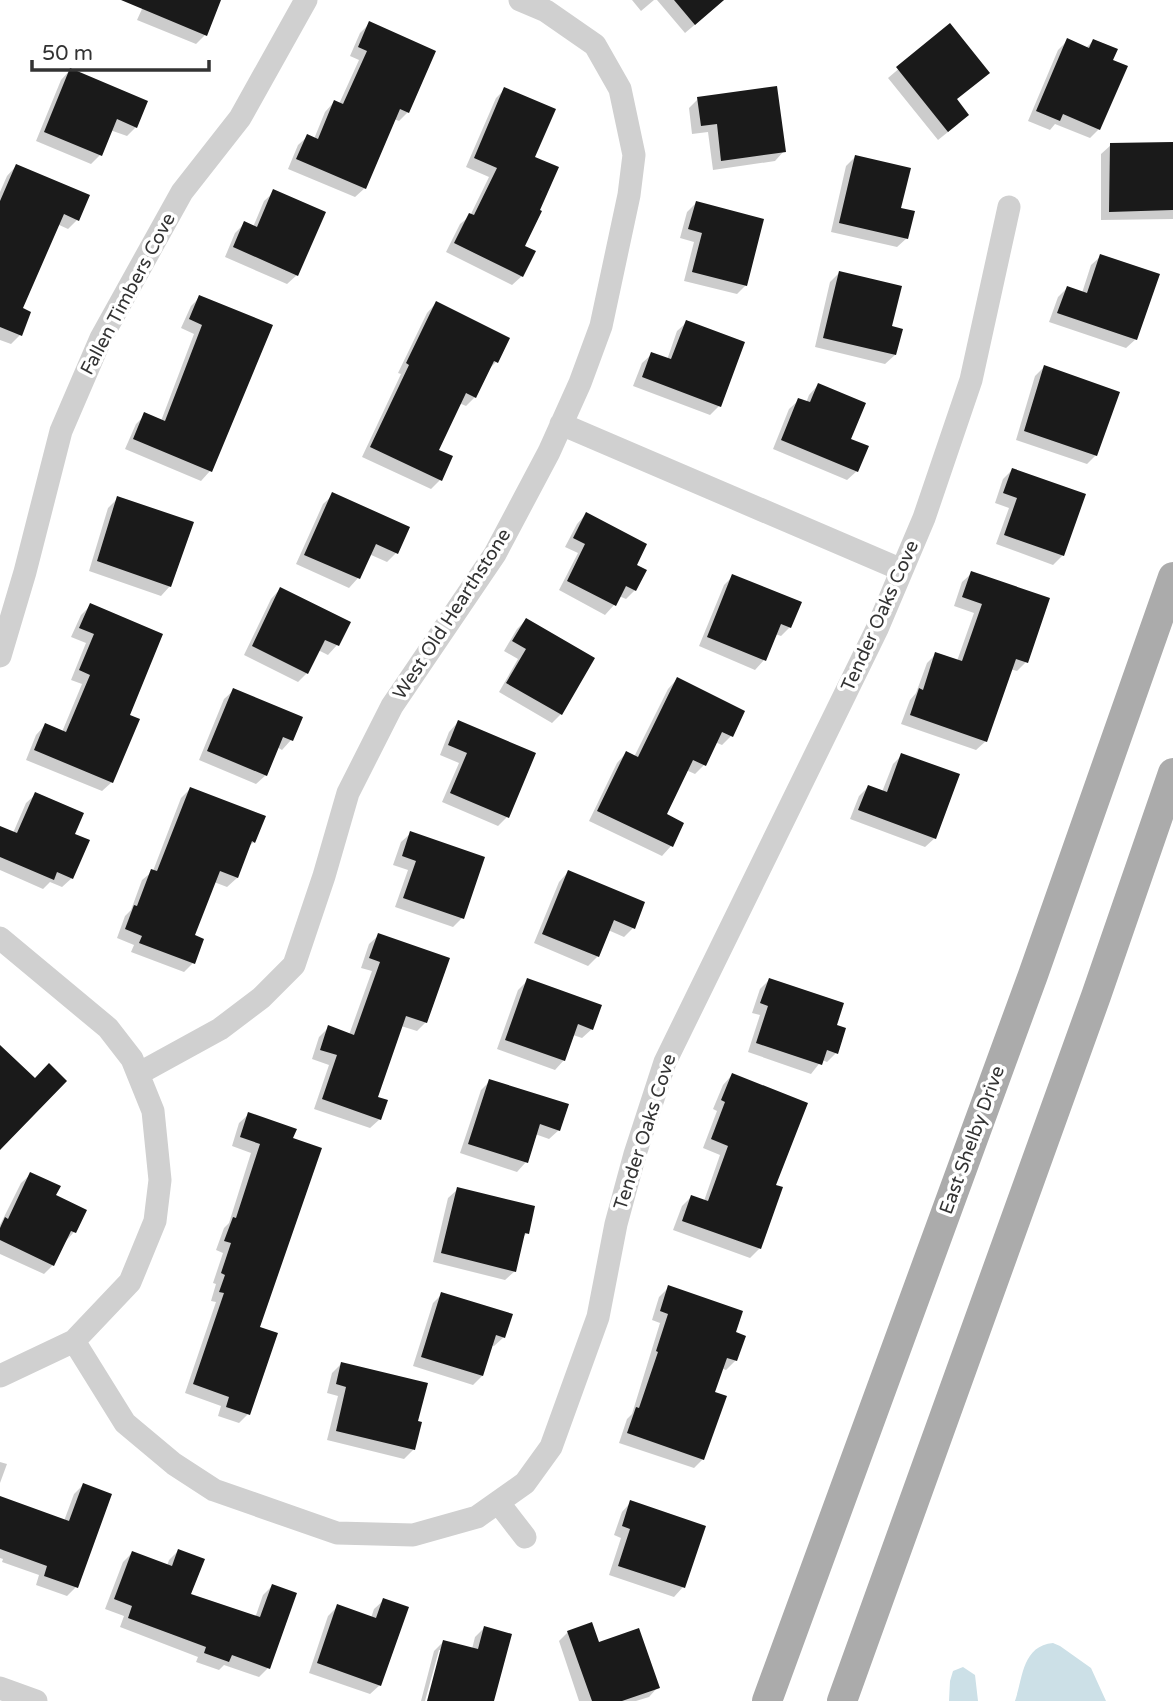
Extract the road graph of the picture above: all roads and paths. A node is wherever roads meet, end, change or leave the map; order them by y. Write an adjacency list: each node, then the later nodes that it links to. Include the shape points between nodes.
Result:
1 (306, 0): 7 (street, Fallen Timbers Cove, via 240,118 182,192 101,338 61,430)
2 (520, 0): 4 (street, West Old Hearthstone, via 546,11 595,45 620,89 634,155 601,326)
3 (1009, 206): 5 (street, Tender Oaks Cove, via 971,380)
4 (562, 424): 5 (street); 10 (street, West Old Hearthstone, via 495,554 392,706 348,793 294,965 220,1029)
5 (902, 570): 13 (street, Tender Oaks Cove, via 665,1062 616,1224 598,1317 551,1447 525,1483)
6 (1173, 577): 17 (main road, East Shelby Drive, via 1033,975)
7 (0, 656)
8 (1173, 773): 18 (main road)
9 (0, 937): 10 (street, via 108,1028)
10 (138, 1074): 11 (street, via 153,1111 160,1180 155,1221 130,1282)
11 (74, 1341): 12 (street); 13 (street, Tender Oaks Cove, via 125,1423 214,1490 337,1533 413,1535 477,1517)
12 (0, 1376)
13 (498, 1502): 14 (street)
14 (525, 1537)
15 (0, 1688): 16 (street)
16 (36, 1701)
17 (767, 1701)
18 (842, 1701)

